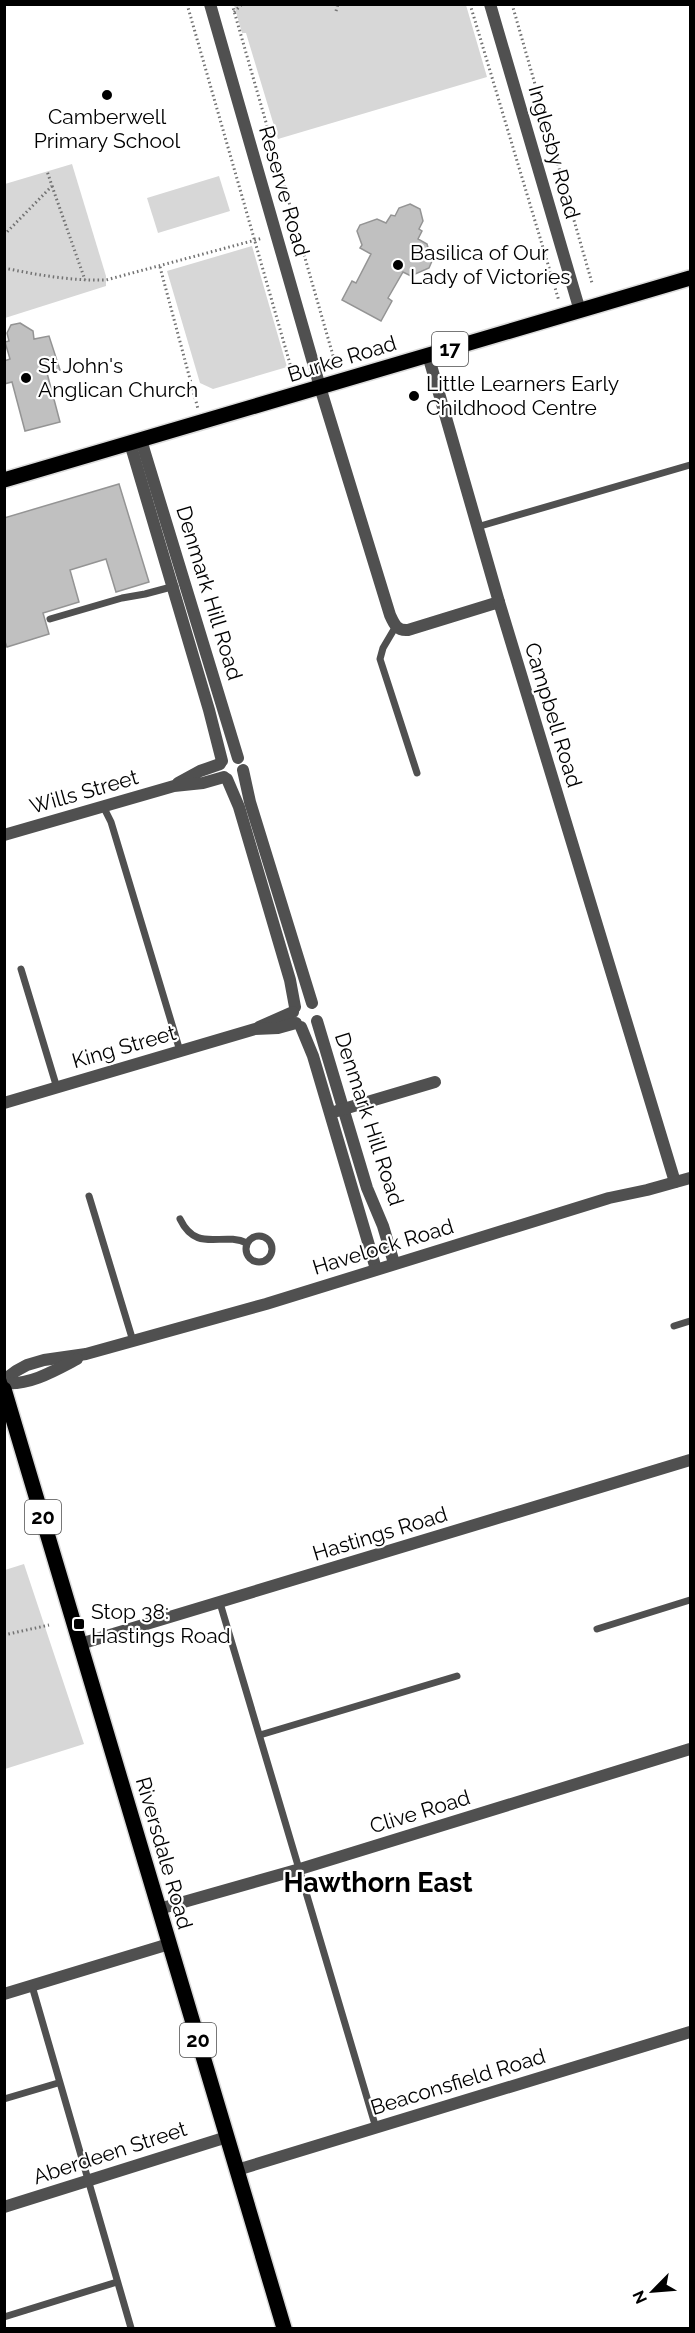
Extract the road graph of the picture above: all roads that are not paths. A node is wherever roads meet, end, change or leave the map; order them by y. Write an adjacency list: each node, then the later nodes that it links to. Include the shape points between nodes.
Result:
1 (210, 4): 6 (street, Reserve Road)
2 (490, 4): 4 (street, Inglesby Road)
3 (690, 278): 4 (main road, Burke Road / 17)
4 (580, 311): 5 (main road, Burke Road / 17)
5 (428, 355): 6 (main road, Burke Road / 17); 10 (street, Campbell Road)
6 (320, 387): 7 (main road, Burke Road / 17); 15 (street)
7 (135, 442): 9 (main road, Burke Road / 17); 11 (street, Denmark Hill Road); 12 (street, Denmark Hill Road)
8 (690, 465): 10 (lane)
9 (4, 480)
10 (477, 527): 13 (street, Campbell Road)
11 (185, 582): 12 (lane); 16 (street, Denmark Hill Road)
12 (172, 586): 14 (lane); 17 (street, Denmark Hill Road)
13 (499, 602): 15 (street, via 408,630); 33 (street, Campbell Road)
14 (50, 619)
15 (396, 626): 19 (lane, via 380,659)
16 (238, 758): 17 (street, via 228,756); 18 (street, Denmark Hill Road)
17 (223, 770): 18 (street, via 239,777); 20 (street, Wills Street, via 203,783 174,786); 24 (street, Denmark Hill Road, via 238,807 287,970)
18 (243, 770): 23 (street)
19 (417, 773)
20 (103, 806): 21 (street, Wills Street); 26 (lane)
21 (4, 835)
22 (21, 969): 28 (lane)
23 (312, 1003): 24 (street, via 302,1001); 25 (street, via 318,1010)
24 (296, 1017): 25 (street, via 311,1027); 26 (street, King Street, via 278,1028 255,1029); 31 (street, Denmark Hill Road, via 313,1056)
25 (317, 1021): 30 (street, Denmark Hill Road)
26 (180, 1051): 28 (street, King Street)
27 (435, 1082): 30 (street)
28 (57, 1088): 29 (street, King Street)
29 (4, 1103)
30 (343, 1109): 31 (street); 37 (street, Denmark Hill Road)
31 (330, 1113): 38 (street, Denmark Hill Road)
32 (690, 1178): 33 (street, Havelock Road)
33 (675, 1182): 37 (street, Havelock Road)
34 (89, 1196): 41 (lane)
35 (180, 1219): 36 (lane, via 188,1231 203,1239 237,1238)
36 (247, 1243)
37 (394, 1263): 38 (street, Havelock Road)
38 (376, 1269): 41 (street, Havelock Road)
39 (690, 1321): 40 (lane)
40 (674, 1326)
41 (133, 1341): 42 (street, Havelock Road, via 86,1354 37,1378 17,1384)
42 (4, 1382)
43 (4, 1389): 48 (main road, Riversdale Road / 20)
44 (690, 1460): 46 (street, Hastings Road)
45 (690, 1600): 47 (lane)
46 (220, 1604): 48 (street, Hastings Road); 50 (lane)
47 (597, 1629)
48 (80, 1644): 53 (main road, Riversdale Road / 20)
49 (456, 1676): 50 (lane)
50 (260, 1735): 52 (lane)
51 (690, 1749): 52 (street, Clive Road)
52 (300, 1869): 53 (street, Clive Road); 60 (lane)
53 (159, 1909): 54 (main road, Riversdale Road / 20)
54 (170, 1944): 55 (street); 61 (main road, Riversdale Road / 20)
55 (32, 1986): 56 (street); 58 (lane)
56 (4, 1994)
57 (690, 2032): 60 (street, Beaconsfield Road)
58 (58, 2083): 59 (lane); 63 (lane)
59 (4, 2099)
60 (376, 2128): 62 (street, Beaconsfield Road)
61 (227, 2136): 62 (main road, Riversdale Road / 20); 63 (street, Aberdeen Street)
62 (237, 2170): 68 (main road, Riversdale Road / 20)
63 (87, 2181): 64 (street, Aberdeen Street); 65 (lane)
64 (4, 2207)
65 (117, 2282): 66 (lane); 67 (lane)
66 (4, 2317)
67 (131, 2328)
68 (284, 2328)

